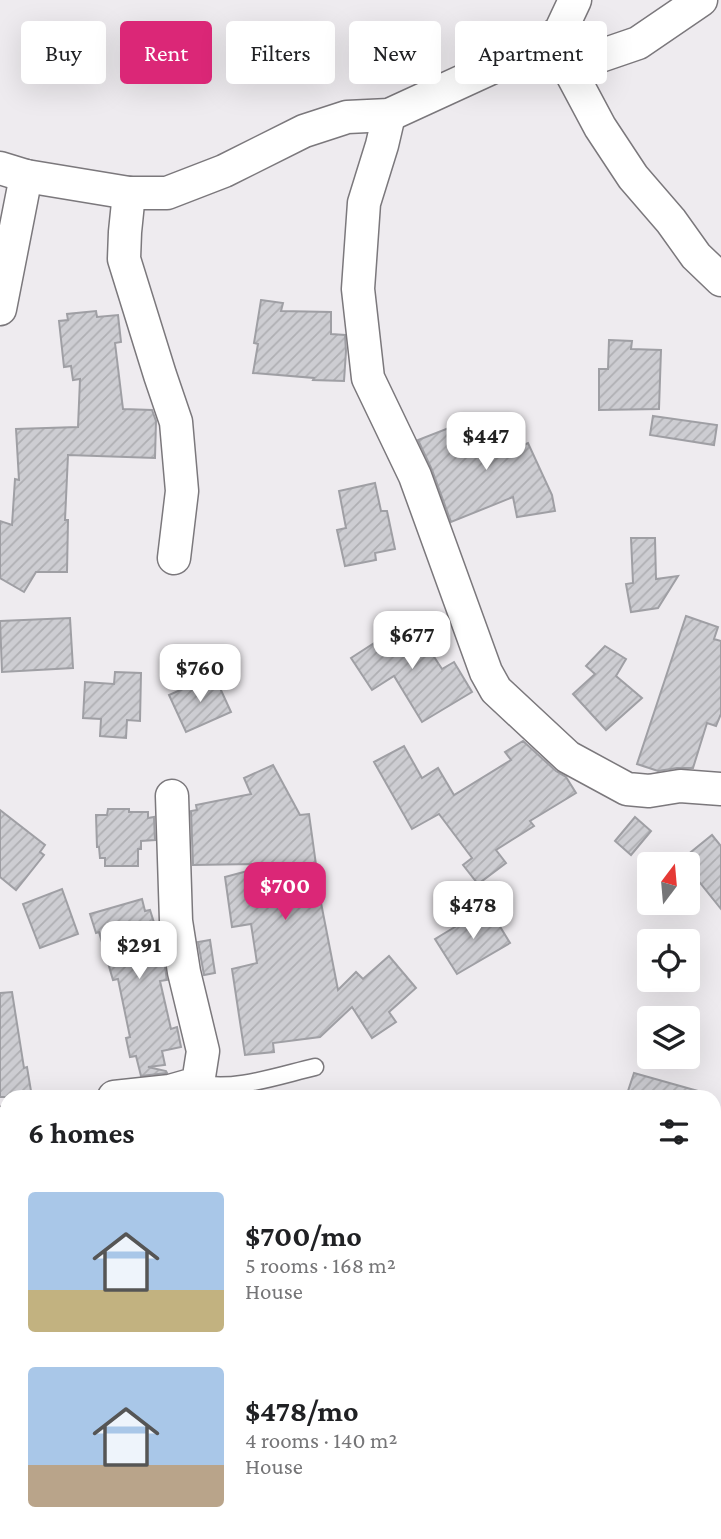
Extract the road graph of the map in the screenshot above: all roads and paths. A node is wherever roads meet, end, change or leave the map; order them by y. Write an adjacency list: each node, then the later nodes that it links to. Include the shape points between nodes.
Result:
1 (575, 0): 3 (street)
2 (701, 0): 4 (street, via 638,43)
3 (565, 21)
4 (607, 54)
5 (457, 84): 7 (street)
6 (577, 84): 10 (street, via 633,177)
7 (389, 115): 9 (street, via 347,117 304,131 167,193); 13 (street, via 364,203 358,289 368,378 415,476 485,673 496,691 568,757 627,789)
8 (13, 172): 9 (street); 11 (street)
9 (129, 193): 12 (street, via 124,259 176,422 182,491)
10 (721, 280)
11 (0, 309)
12 (174, 558)
13 (721, 789)
14 (172, 796): 16 (street, via 176,921 203,1051)
15 (315, 1067): 16 (lane, via 233,1085)
16 (198, 1083): 17 (street)
17 (174, 1090)

